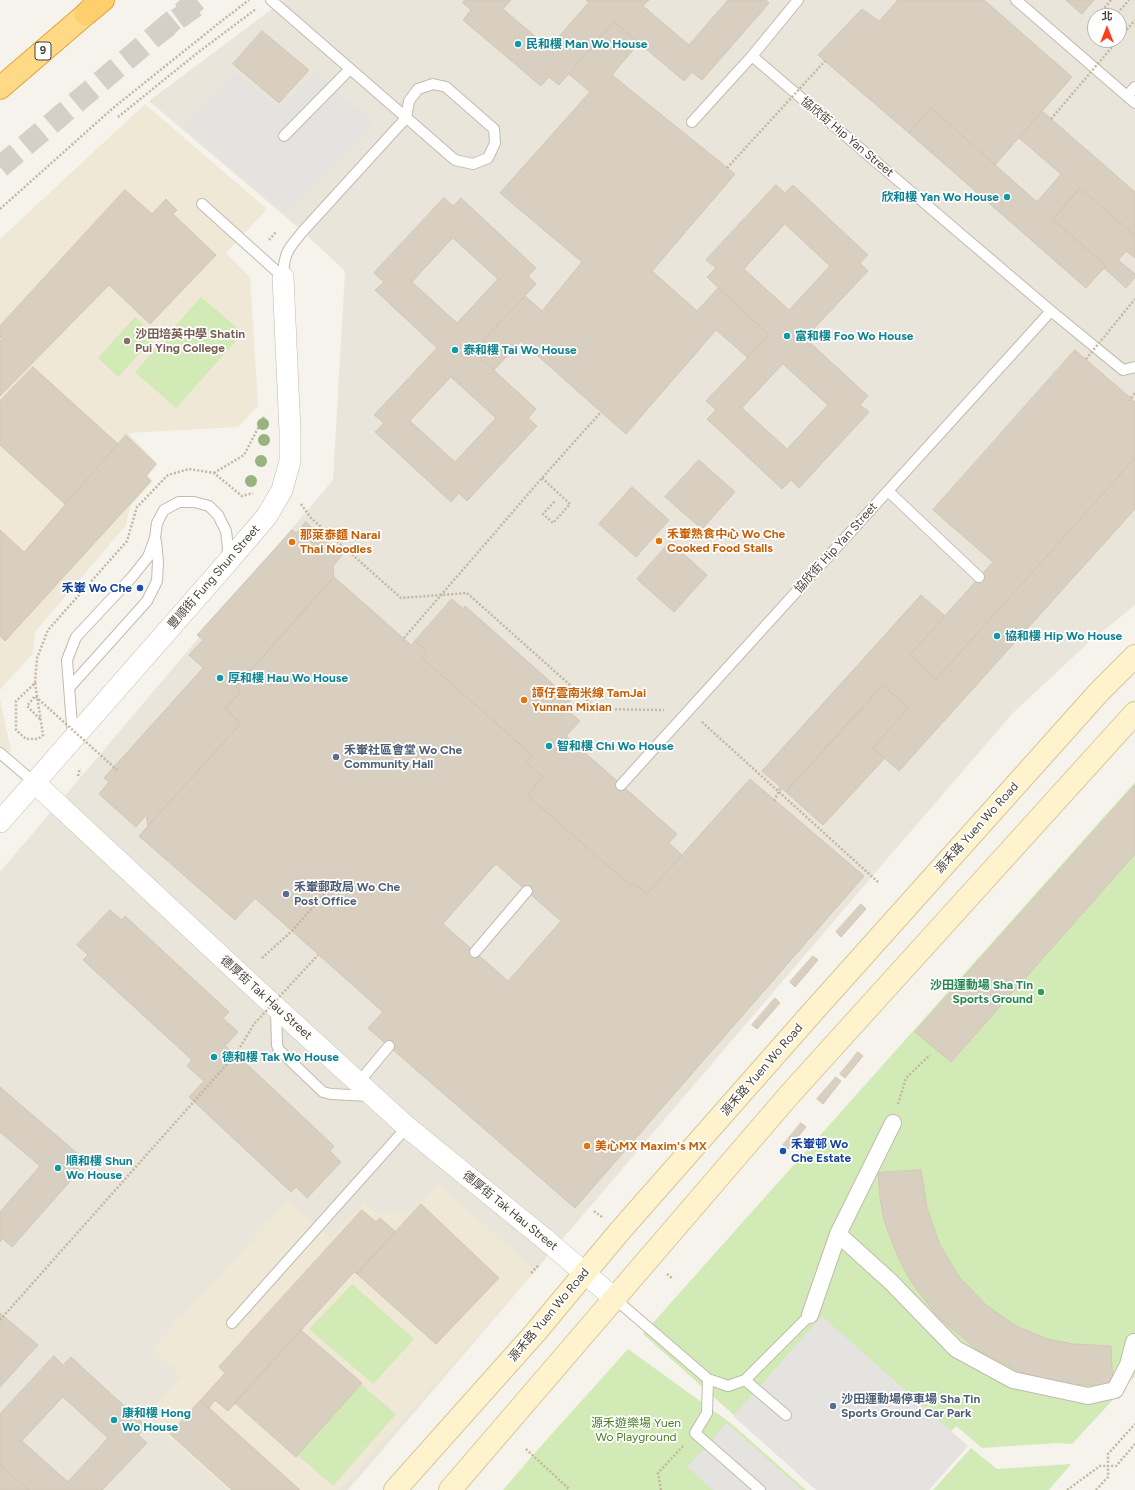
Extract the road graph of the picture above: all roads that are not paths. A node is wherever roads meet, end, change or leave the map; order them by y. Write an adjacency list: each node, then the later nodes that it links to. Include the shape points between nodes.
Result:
1 (798, 0): 5 (lane)
2 (1016, 0): 9 (lane)
3 (266, 2): 6 (lane)
4 (96, 5): 8 (highway, 9)
5 (752, 56): 11 (lane); 15 (lane, 協欣街 Hip Yan Street)
6 (350, 69): 10 (lane); 12 (lane)
7 (1135, 87): 9 (lane)
8 (0, 88)
9 (1131, 99)
10 (406, 118): 10 (lane, via 408,101 418,89 432,84 446,87 494,129 495,143 488,158 473,164 455,160); 14 (lane, via 289,249)
11 (692, 122)
12 (284, 136)
13 (202, 204): 14 (lane)
14 (282, 277): 19 (street, 豐順街 Fung Shun Street, via 290,461 282,490 267,516)
15 (1050, 311): 16 (lane, 協欣街 Hip Yan Street, via 1123,370); 17 (lane, 協欣街 Hip Yan Street)
16 (1135, 367)
17 (888, 491): 20 (lane); 27 (lane, 協欣街 Hip Yan Street)
18 (155, 538): 19 (lane, via 157,523 164,510 179,502 194,502 208,506 218,515 226,531); 22 (lane, via 148,557 76,637 67,660); 22 (lane, via 157,581 147,601)
19 (226, 564): 24 (street, 豐順街 Fung Shun Street)
20 (979, 578)
21 (1135, 656): 38 (main road, 源禾路 Yuen Wo Road, via 1099,692 810,1015)
22 (69, 688): 24 (lane)
23 (1135, 713): 39 (main road, via 790,1094)
24 (73, 740): 26 (street, 豐順街 Fung Shun Street)
25 (0, 753): 26 (lane)
26 (35, 783): 28 (street, 豐順街 Fung Shun Street); 31 (street, 德厚街 Tak Hau Street)
27 (621, 785)
28 (0, 822)
29 (527, 891): 30 (lane)
30 (475, 952)
31 (276, 1008): 33 (street, 德厚街 Tak Hau Street); 34 (lane, via 279,1050 324,1092)
32 (389, 1046): 33 (lane)
33 (358, 1082): 34 (street, 德厚街 Tak Hau Street)
34 (374, 1096): 36 (street, 德厚街 Tak Hau Street)
35 (893, 1123): 37 (street)
36 (407, 1127): 38 (street, 德厚街 Tak Hau Street); 41 (lane)
37 (838, 1234): 40 (street); 42 (street, via 891,1282 956,1349 1013,1380 1088,1396 1116,1390 1128,1365)
38 (585, 1272): 39 (street, 德厚街 Tak Hau Street); 46 (main road, 源禾路 Yuen Wo Road, via 535,1333)
39 (614, 1298): 43 (lane); 47 (main road)
40 (810, 1315): 44 (lane)
41 (232, 1323)
42 (1134, 1342)
43 (708, 1379): 44 (lane, via 728,1386); 48 (lane, via 707,1414 695,1432)
44 (745, 1380): 45 (lane)
45 (786, 1415)
46 (395, 1490)
47 (450, 1490)
48 (760, 1490)

